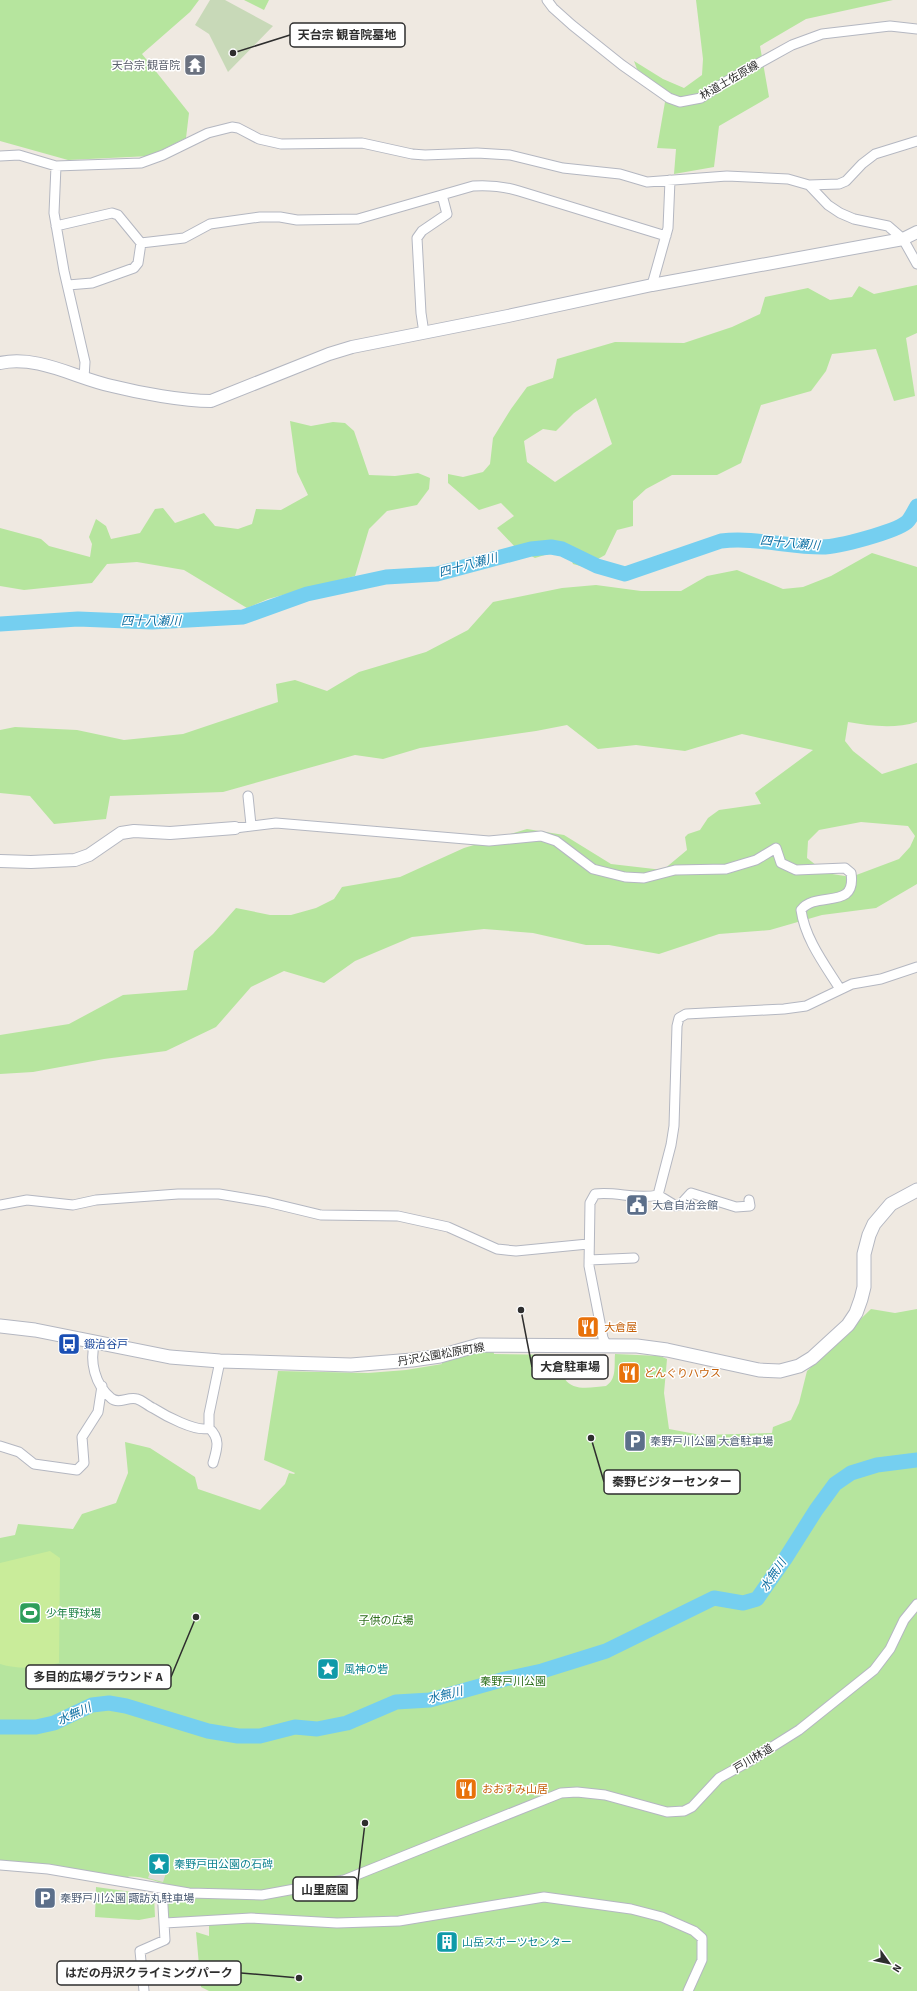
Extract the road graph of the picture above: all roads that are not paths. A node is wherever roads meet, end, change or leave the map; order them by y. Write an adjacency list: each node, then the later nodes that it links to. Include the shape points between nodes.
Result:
1 (547, 0): 2 (street, 林道土佐原線, via 572,25 622,65 662,93 680,102 701,98 792,45 822,34 890,26)
2 (917, 29)
3 (917, 141): 7 (street, via 875,154 846,181 839,184)
4 (0, 156): 5 (street, via 19,155)
5 (56, 166): 6 (street, via 141,163 208,133 232,127 259,140 281,144 362,143 412,154 510,155 563,168 620,174 647,182); 9 (street)
6 (670, 180): 7 (street, via 727,176 788,179); 11 (street)
7 (809, 185): 12 (street, via 828,205 840,212 854,218 883,223)
8 (442, 195): 11 (street, via 473,186 503,186); 13 (street, via 358,219 297,220 260,217 210,224 184,238); 17 (street, via 447,214 416,238)
9 (56, 226): 13 (street, via 112,213 118,215); 15 (street)
10 (917, 232): 12 (street)
11 (666, 236): 16 (street)
12 (903, 239): 14 (street); 16 (street)
13 (141, 243): 15 (street, via 138,263 134,268 92,284)
14 (917, 264)
15 (68, 285): 19 (street, via 85,362)
16 (652, 285): 17 (street)
17 (424, 333): 19 (street, via 329,354 211,400 194,400 111,386)
18 (0, 363): 19 (street, via 14,360 30,362)
19 (84, 378)
20 (248, 796): 21 (street)
21 (251, 825): 22 (street); 25 (street, via 276,823 489,841 541,836 556,841 593,869 625,877 644,878 675,870 726,869 756,860 776,848 781,863 796,870 845,868 851,873 853,884 842,896 806,903 801,910 805,928)
22 (235, 828): 23 (street, via 170,833 134,830 121,833 89,855 75,860)
23 (0, 861)
24 (917, 967): 25 (street)
25 (840, 989): 27 (street, via 806,1006 686,1014 679,1018 674,1126)
26 (917, 1190): 35 (main road, 丹沢公園松原町線, via 891,1204 874,1224 864,1254 864,1287 861,1299 848,1325 812,1358 799,1366 780,1371 759,1370 667,1350)
27 (658, 1195): 28 (street, via 676,1206 691,1193 736,1207 750,1206); 30 (street, via 644,1198 595,1194 590,1203)
28 (750, 1200)
29 (0, 1205): 30 (street, via 27,1200 73,1205 96,1200 219,1194 321,1214 398,1216 448,1227 497,1249 516,1251)
30 (588, 1244): 32 (street)
31 (634, 1258): 32 (street)
32 (589, 1260): 35 (street)
33 (0, 1326): 34 (main road, 丹沢公園松原町線)
34 (95, 1342): 36 (main road, 丹沢公園松原町線, via 170,1357); 37 (street, via 92,1365)
35 (607, 1346): 36 (main road, 丹沢公園松原町線, via 479,1345 440,1356 382,1364)
36 (220, 1361): 38 (street, via 209,1414)
37 (102, 1386): 38 (street, via 110,1398 117,1401 137,1398 164,1415 197,1428); 39 (street, via 98,1412 82,1437 84,1463 77,1470 34,1464 19,1452)
38 (209, 1428): 40 (street, via 215,1433 218,1444)
39 (0, 1446)
40 (213, 1463)
41 (917, 1604): 43 (street, 戸川林道, via 904,1620 890,1649 874,1670 799,1730 719,1778 692,1807 684,1811 667,1812 605,1795 561,1793 344,1880 262,1895 189,1893)
42 (0, 1865): 43 (street, 戸川林道, via 48,1869)
43 (162, 1889): 44 (street)
44 (165, 1923): 45 (street, via 165,1940 140,1951); 46 (street, via 251,1918 337,1923 399,1921 544,1897 631,1909 662,1917 694,1932 702,1938 702,1960)
45 (144, 1991)
46 (688, 1991)

